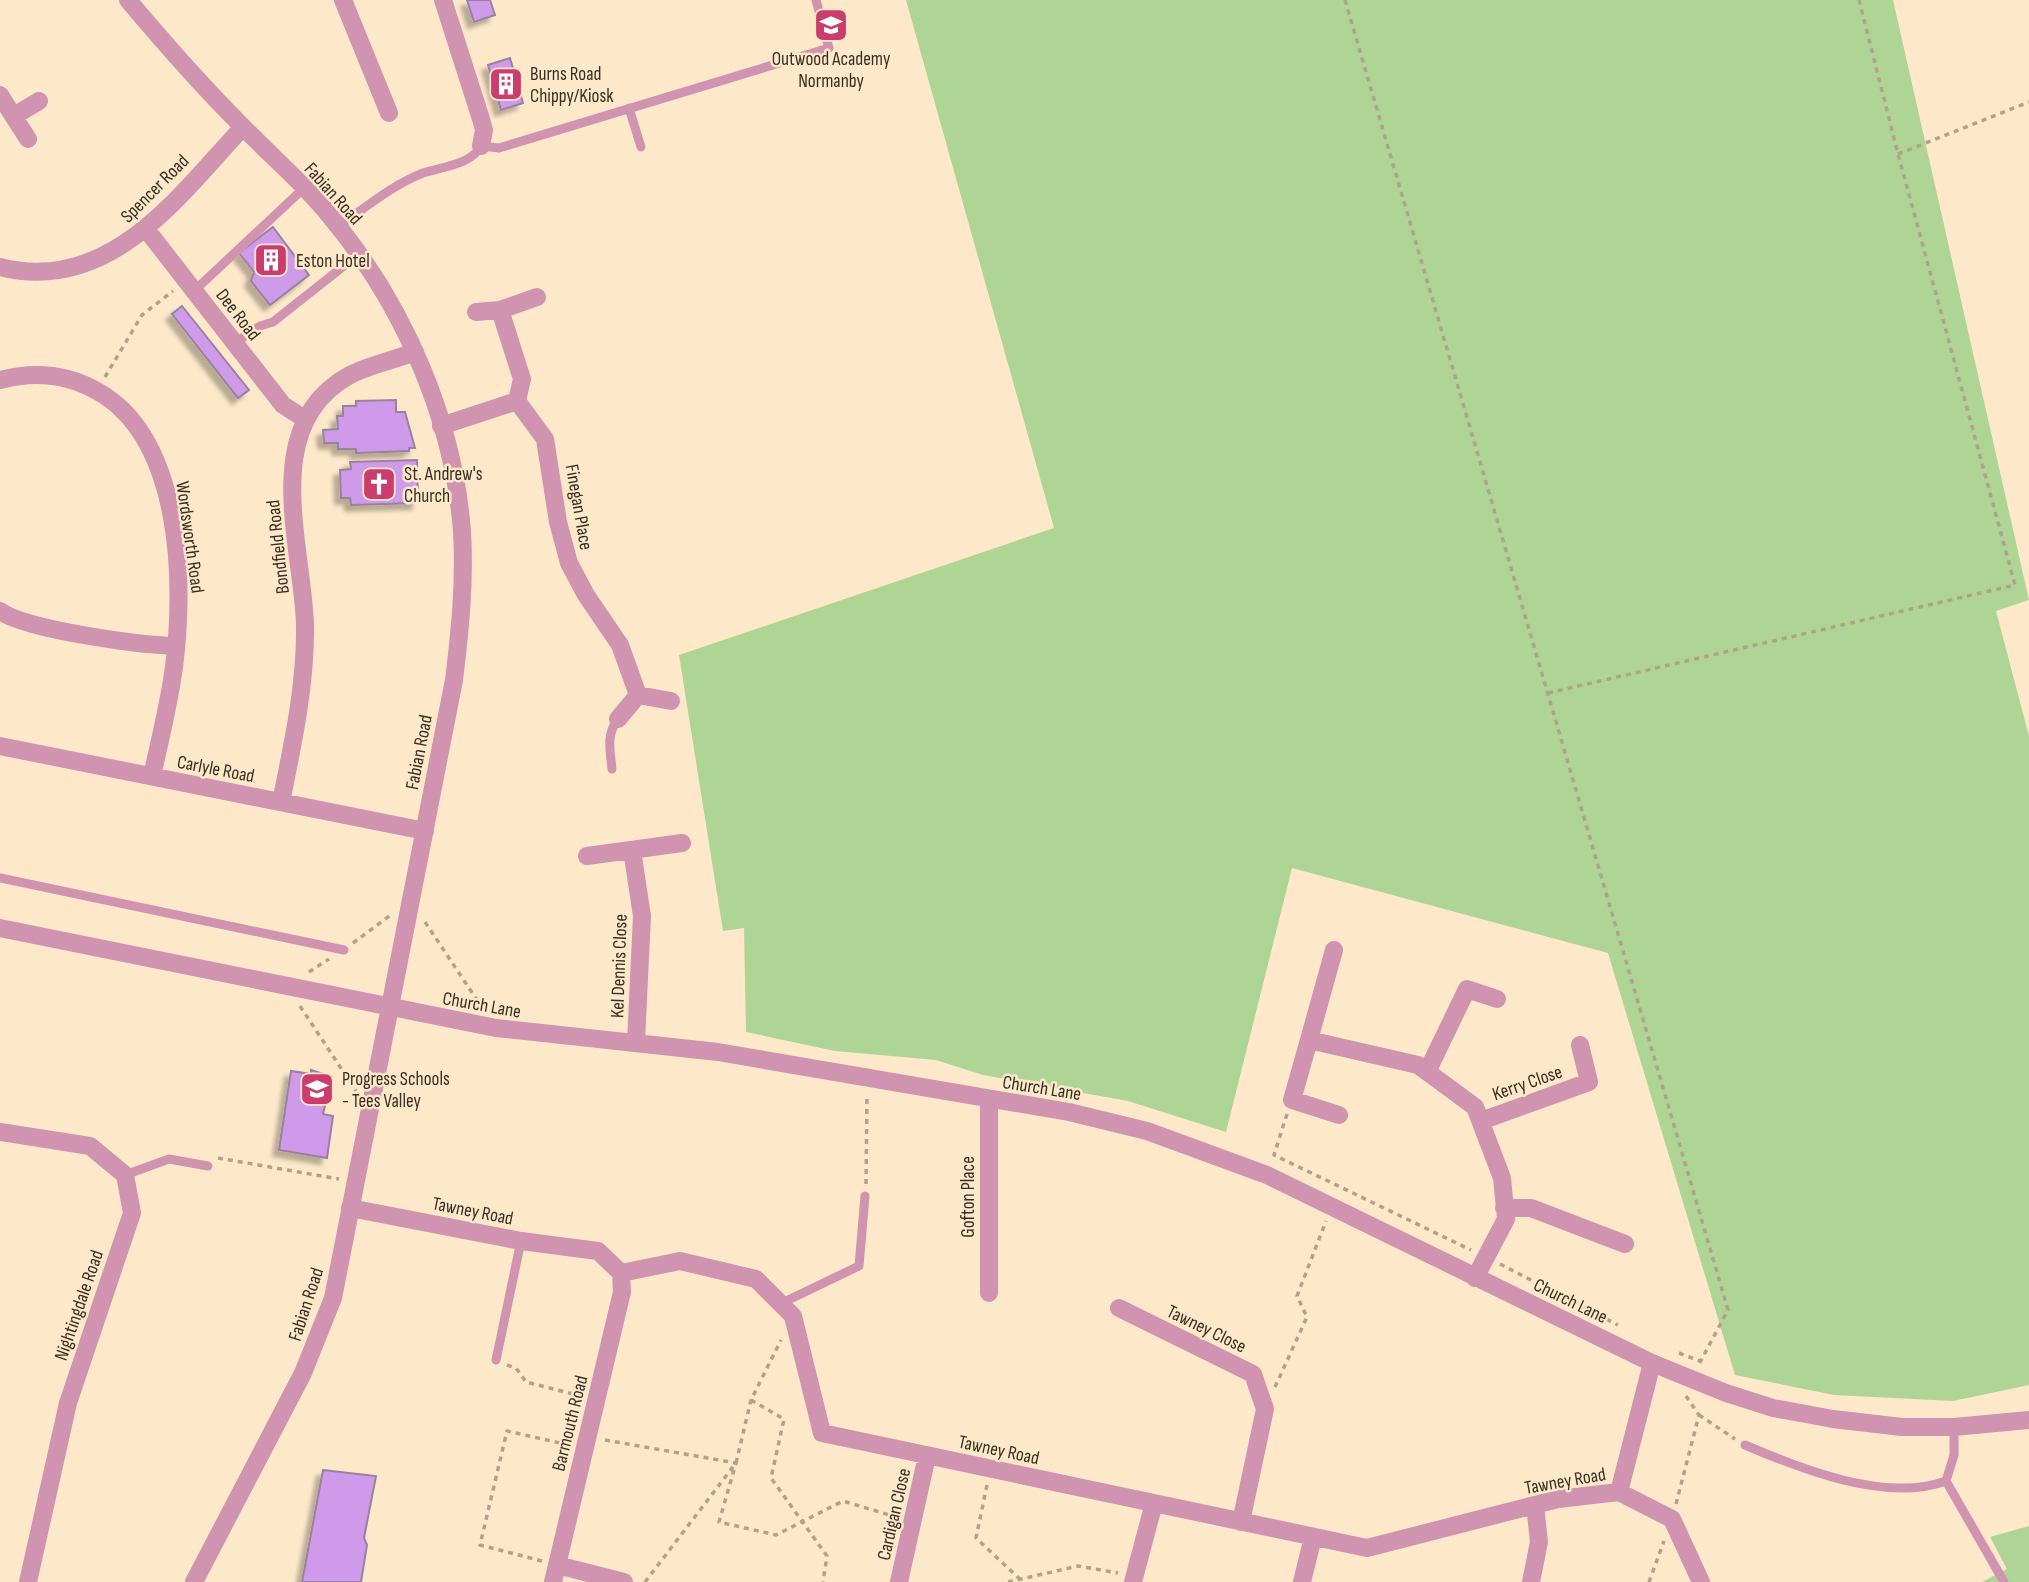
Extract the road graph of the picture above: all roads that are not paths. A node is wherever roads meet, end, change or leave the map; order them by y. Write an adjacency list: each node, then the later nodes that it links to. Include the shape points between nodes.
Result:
1 (128, 0): 10 (street, Fabian Road)
2 (344, 0): 8 (street)
3 (443, 0): 12 (street, via 484,130)
4 (816, 0): 7 (lane, via 829,48)
5 (0, 95): 9 (street)
6 (39, 101): 9 (street)
7 (629, 108): 12 (lane, via 499,148); 13 (lane)
8 (389, 113)
9 (14, 116): 11 (street)
10 (243, 127): 14 (street, Fabian Road); 16 (street, Spencer Road)
11 (28, 139)
12 (481, 146): 15 (lane, via 468,159 420,174)
13 (641, 147)
14 (304, 188): 15 (street, Fabian Road); 19 (lane)
15 (339, 226): 17 (street, Fabian Road)
16 (146, 229): 18 (street, Spencer Road, via 122,247 65,267 35,272); 19 (street, Dee Road)
17 (359, 254): 23 (lane, via 272,322); 24 (street, Fabian Road)
18 (0, 267)
19 (190, 286): 23 (street, Dee Road)
20 (537, 297): 21 (street)
21 (500, 310): 22 (street); 26 (street, via 522,379)
22 (476, 312)
23 (235, 343): 27 (street, Dee Road, via 283,405)
24 (415, 352): 27 (street, Bondfield Road, via 351,374 331,388); 28 (street, Fabian Road)
25 (0, 380): 30 (street, Wordsworth Road, via 59,376 96,390 126,411 148,440 163,479 177,569)
26 (517, 401): 28 (street); 31 (street, Finegan Place, via 545,439 569,563 620,645)
27 (305, 419): 37 (street, Bondfield Road, via 293,463 292,489 303,585 304,672)
28 (442, 426): 38 (street, Fabian Road, via 462,532 463,604 454,680)
29 (0, 611): 30 (street, via 17,620 114,640)
30 (176, 646): 36 (street, Wordsworth Road)
31 (638, 695): 32 (street); 33 (street)
32 (671, 701)
33 (618, 719): 35 (lane, via 608,741)
34 (0, 746): 36 (street, Carlyle Road)
35 (612, 769)
36 (152, 776): 37 (street, Carlyle Road)
37 (281, 802): 38 (street, Carlyle Road)
38 (425, 831): 47 (street, Fabian Road)
39 (682, 843): 40 (street)
40 (632, 850): 41 (street); 49 (street, Kel Dennis Close, via 642,916)
41 (587, 856)
42 (0, 878): 44 (lane)
43 (0, 928): 47 (street, Church Lane)
44 (344, 950)
45 (1334, 950): 48 (street)
46 (1497, 999): 51 (street, via 1467,989)
47 (389, 1007): 49 (street, Church Lane, via 554,1037); 59 (street, Fabian Road)
48 (1309, 1040): 51 (street, via 1418,1065); 53 (street, via 1292,1100)
49 (636, 1042): 52 (street, Church Lane)
50 (1580, 1045): 54 (street, Kerry Close, via 1590,1083)
51 (1427, 1072): 54 (street, via 1475,1107)
52 (989, 1100): 64 (street, Church Lane, via 1147,1130 1267,1175); 65 (street, Gofton Place)
53 (1339, 1115)
54 (1481, 1121): 60 (street, via 1502,1178)
55 (0, 1132): 57 (street, via 90,1146)
56 (208, 1166): 57 (lane, via 169,1159)
57 (125, 1175): 82 (street, Nightingdale Road, via 132,1213 68,1403)
58 (865, 1196): 67 (lane, via 859,1266)
59 (350, 1208): 61 (street, Tawney Road); 83 (street, Fabian Road, via 333,1298 303,1373)
60 (1504, 1208): 62 (street, via 1531,1208); 64 (street, via 1506,1219)
61 (521, 1241): 63 (street, Tawney Road, via 598,1251); 68 (lane)
62 (1625, 1244)
63 (621, 1273): 67 (street, via 680,1261 756,1279); 80 (street, Barmouth Road, via 622,1292)
64 (1475, 1278): 69 (street, Church Lane)
65 (989, 1293)
66 (1119, 1308): 78 (street, Tawney Close, via 1253,1374 1265,1409)
67 (788, 1309): 73 (street, Tawney Road, via 822,1433)
68 (496, 1360)
69 (1652, 1363): 71 (street, Church Lane, via 1773,1408 1902,1427); 75 (street, Tawney Road)
70 (2029, 1420): 71 (street, Church Lane)
71 (1954, 1427): 74 (lane, via 1954,1455)
72 (1745, 1445): 74 (lane, via 1830,1477 1884,1487 1926,1489)
73 (927, 1456): 76 (street, Tawney Road); 85 (street, Cardigan Close)
74 (1946, 1481): 89 (lane)
75 (1619, 1492): 77 (street, Tawney Road); 88 (street, via 1672,1519)
76 (1154, 1503): 78 (street, Tawney Road); 81 (street)
77 (1535, 1505): 79 (street, Tawney Road, via 1367,1548); 87 (street, via 1539,1542)
78 (1241, 1522): 79 (street, Tawney Road)
79 (1312, 1537): 86 (street)
80 (555, 1574): 84 (street)
81 (1133, 1579)
82 (28, 1582)
83 (194, 1582)
84 (624, 1582)
85 (899, 1582)
86 (1302, 1582)
87 (1531, 1582)
88 (1701, 1582)
89 (2004, 1582)

